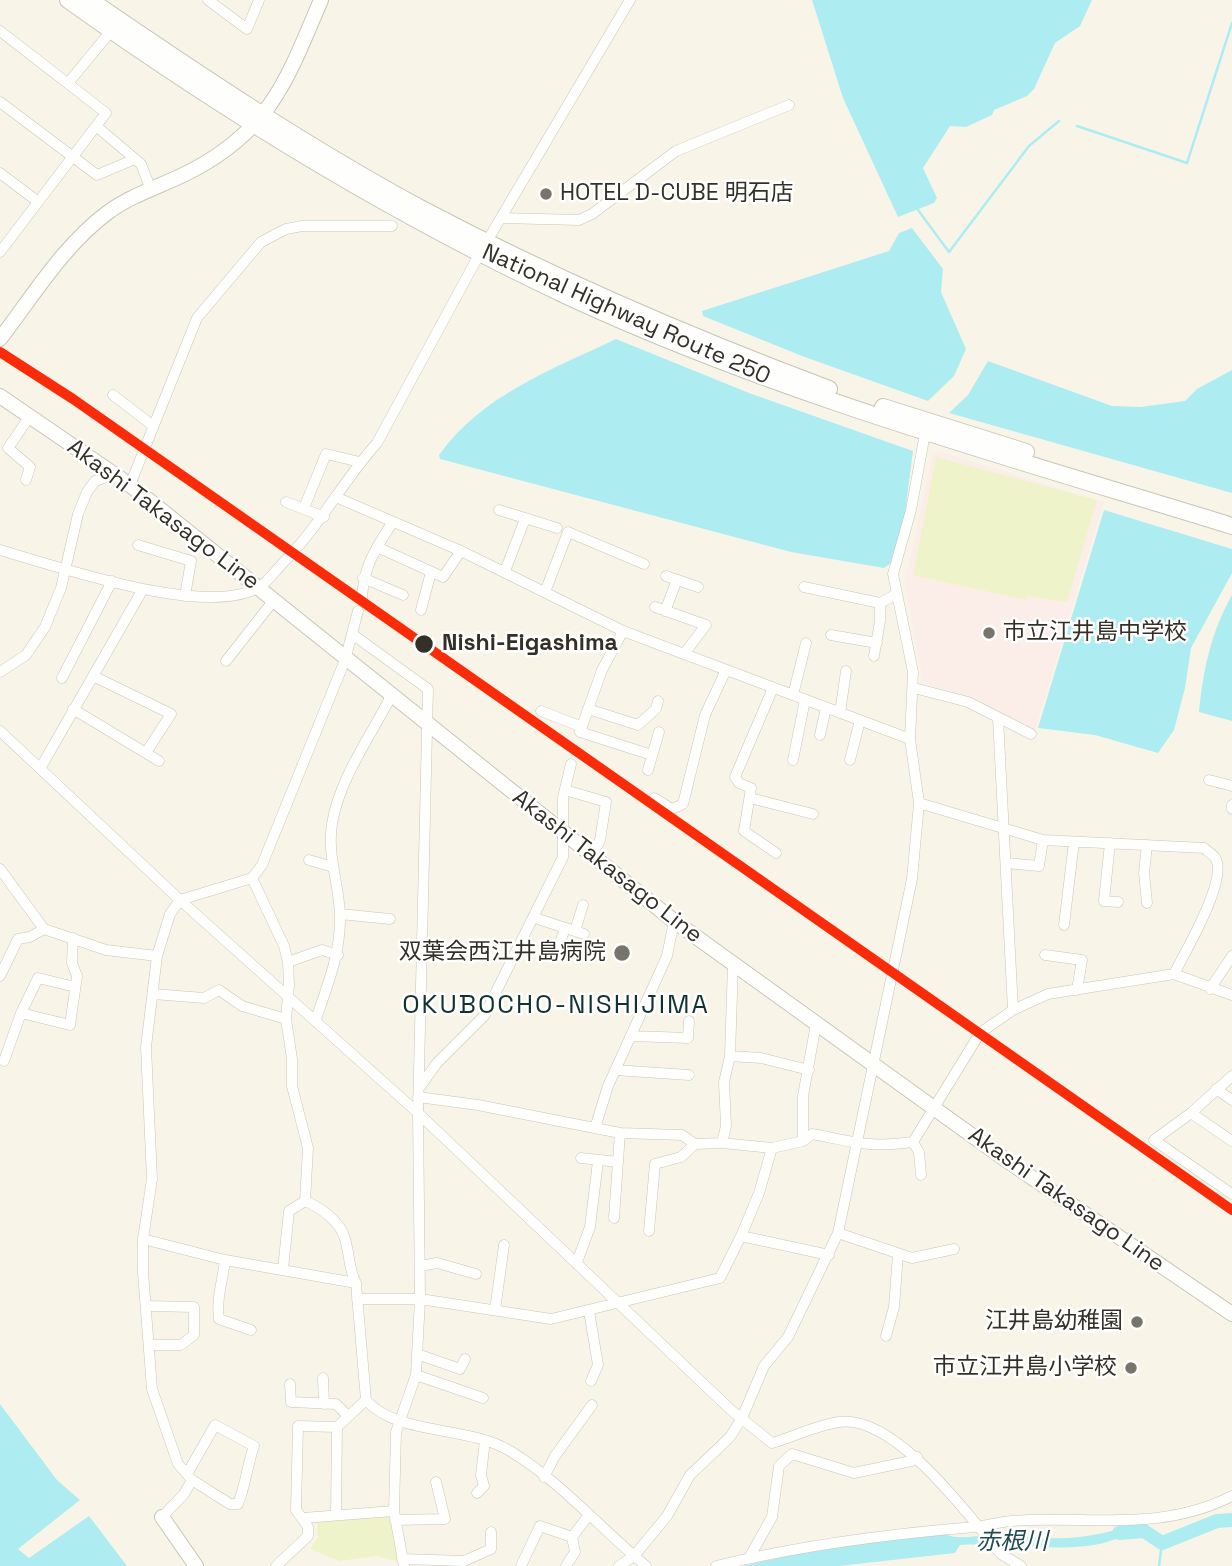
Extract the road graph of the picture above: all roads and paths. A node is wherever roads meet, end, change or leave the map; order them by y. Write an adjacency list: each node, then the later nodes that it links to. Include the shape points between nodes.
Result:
1 (68, 0): 8 (highway, National Highway Route 250)
2 (90, 0): 12 (highway, National Highway Route 250)
3 (208, 0): 4 (street, via 247,29)
4 (259, 0)
5 (321, 0): 12 (main road, via 296,61)
6 (630, 0): 19 (street)
7 (0, 31): 9 (street)
8 (111, 31): 9 (street); 12 (highway, National Highway Route 250)
9 (69, 82): 13 (street, via 106,113)
10 (0, 102): 14 (street)
11 (789, 105): 19 (street, via 676,152 579,220)
12 (259, 121): 17 (main road, via 225,151); 22 (highway, National Highway Route 250, via 414,219)
13 (96, 126): 14 (street); 15 (street)
14 (73, 156): 15 (street, via 97,175); 18 (street)
15 (135, 159): 17 (street)
16 (0, 173): 18 (street)
17 (151, 190): 23 (main road, via 108,212 80,236)
18 (37, 201): 21 (street)
19 (501, 218): 22 (street)
20 (392, 226): 27 (street, via 302,226 261,242 197,318)
21 (1, 247)
22 (484, 247): 28 (highway, National Highway Route 250, via 658,334 790,387); 29 (street, via 377,443)
23 (0, 339)
24 (113, 395): 27 (street)
25 (0, 396): 26 (main road, Akashi Takasago Line)
26 (30, 416): 30 (main road, Akashi Takasago Line); 31 (street, via 8,448 30,467)
27 (152, 425): 32 (street)
28 (926, 426): 37 (highway, National Highway Route 250); 41 (highway, National Highway Route 250); 61 (street, via 911,510 893,574)
29 (360, 462): 33 (street); 35 (street, via 326,454)
30 (115, 474): 32 (main road, Akashi Takasago Line); 48 (street, via 95,481 87,492)
31 (26, 480)
32 (130, 485): 55 (main road, Akashi Takasago Line)
33 (338, 498): 38 (street); 40 (street)
34 (286, 502): 35 (street)
35 (304, 508): 38 (street)
36 (499, 510): 39 (street)
37 (1232, 516)
38 (324, 517): 55 (street)
39 (525, 519): 42 (street); 49 (street)
40 (392, 523): 44 (street); 46 (street)
41 (1232, 526)
42 (557, 528)
43 (138, 545): 62 (street, via 191,561)
44 (377, 547): 50 (street); 52 (street)
45 (0, 550): 48 (street)
46 (461, 551): 49 (street); 50 (street, via 443,577)
47 (644, 564): 59 (street, via 568,532)
48 (66, 568): 54 (street); 79 (street, via 45,627 26,655)
49 (505, 571): 59 (street)
50 (431, 572): 66 (street)
51 (666, 576): 53 (street)
52 (363, 578): 60 (street); 63 (street)
53 (677, 580): 56 (street); 73 (street, via 660,609 706,625)
54 (112, 581): 58 (street); 81 (street)
55 (259, 587): 62 (street, via 218,596); 64 (main road, Akashi Takasago Line)
56 (698, 587)
57 (804, 587): 65 (street)
58 (143, 589): 62 (street); 80 (street)
59 (545, 592): 68 (street)
60 (403, 595)
61 (895, 595): 65 (street); 83 (street)
62 (185, 596)
63 (362, 598)
64 (274, 600): 75 (street); 76 (main road, Akashi Takasago Line)
65 (880, 603): 72 (street)
66 (421, 610)
67 (358, 611): 69 (street)
68 (623, 631): 73 (street); 90 (street)
69 (352, 634): 76 (street); 95 (street, via 428,689)
70 (831, 635): 72 (street)
71 (806, 643): 84 (street)
72 (877, 643): 74 (street)
73 (684, 654): 77 (street)
74 (874, 656)
75 (226, 660)
76 (345, 660): 85 (main road, Akashi Takasago Line); 129 (street, via 262,865)
77 (726, 670): 82 (street); 113 (street, via 705,715 683,804 672,809)
78 (846, 671): 92 (street)
79 (0, 672)
80 (93, 676): 89 (street); 102 (street, via 171,714)
81 (62, 678)
82 (773, 688): 84 (street); 114 (street, via 735,777 751,788)
83 (914, 688): 93 (street, via 968,702); 101 (street)
84 (793, 695): 86 (street)
85 (391, 696): 95 (main road, Akashi Takasago Line); 127 (street, via 332,821)
86 (804, 700): 88 (street); 104 (street)
87 (658, 701): 90 (street, via 656,709 638,725)
88 (826, 708): 92 (street); 100 (street)
89 (73, 709): 102 (street); 108 (street)
90 (588, 709): 96 (street)
91 (541, 711): 96 (street)
92 (840, 713): 94 (street)
93 (998, 719): 99 (street); 117 (street)
94 (860, 720): 101 (street); 105 (street)
95 (429, 726): 118 (main road, Akashi Takasago Line); 172 (street)
96 (582, 727): 103 (street, via 580,732)
97 (0, 731): 108 (street)
98 (659, 732): 103 (street)
99 (1031, 734)
100 (820, 736)
101 (910, 739): 115 (street)
102 (147, 751): 106 (street)
103 (652, 755): 109 (street)
104 (793, 760)
105 (850, 760)
106 (159, 761)
107 (571, 764): 112 (street)
108 (40, 767): 130 (street)
109 (648, 770)
110 (1209, 780): 111 (street)
111 (1232, 786)
112 (565, 790): 118 (street); 124 (street, via 606,802 600,840)
113 (654, 798)
114 (750, 798): 116 (street); 123 (street, via 744,831)
115 (919, 803): 117 (street); 166 (street, via 912,879)
116 (813, 814)
117 (1003, 827): 119 (street); 126 (street)
118 (564, 833): 124 (main road, Akashi Takasago Line); 135 (street, via 564,858)
119 (1043, 840): 120 (street); 126 (street, via 1039,866)
120 (1074, 842): 121 (street); 138 (street)
121 (1110, 843): 122 (street); 131 (street, via 1104,901)
122 (1147, 845): 132 (street); 149 (street, via 1204,848 1216,859 1218,870 1209,903)
123 (776, 853)
124 (592, 856): 137 (main road, Akashi Takasago Line)
125 (309, 860): 127 (street)
126 (1006, 863): 157 (street)
127 (333, 867): 134 (street)
128 (0, 869): 139 (street)
129 (252, 878): 130 (street); 147 (street)
130 (180, 900): 145 (street, via 170,914); 155 (street)
131 (1118, 902)
132 (1147, 903)
133 (583, 905): 140 (street)
134 (340, 914): 136 (street); 143 (street)
135 (535, 918): 140 (street); 172 (street, via 484,1016 437,1063)
136 (390, 919)
137 (674, 921): 148 (main road, Akashi Takasago Line); 163 (street, via 667,956)
138 (1064, 925)
139 (44, 929): 141 (street); 150 (street, via 18,939)
140 (575, 931): 142 (street)
141 (73, 938): 145 (street, via 106,950); 151 (street)
142 (557, 952)
143 (338, 955): 147 (street, via 322,950); 160 (street)
144 (1045, 955): 153 (street, via 1082,960)
145 (157, 956): 154 (street)
146 (1232, 956): 152 (street)
147 (288, 962): 155 (street)
148 (733, 964): 162 (main road, Akashi Takasago Line); 164 (street)
149 (1174, 974): 152 (street); 153 (street)
150 (0, 976)
151 (75, 987): 158 (street, via 38,978); 158 (street, via 70,1025)
152 (1210, 989): 156 (street)
153 (1077, 990): 157 (street, via 1048,994)
154 (153, 995): 159 (street, via 204,998 219,990 242,1006); 196 (street, via 146,1046 152,1179)
155 (286, 995): 159 (street); 160 (street)
156 (1232, 995)
157 (1013, 1010): 174 (street, via 980,1033)
158 (21, 1013): 165 (street)
159 (286, 1019): 191 (street, via 292,1086 307,1148)
160 (316, 1019): 175 (street)
161 (689, 1021): 163 (street, via 688,1038)
162 (816, 1024): 166 (main road, Akashi Takasago Line); 168 (street)
163 (631, 1036): 167 (street)
164 (730, 1056): 168 (street); 182 (street, via 724,1082)
165 (4, 1061)
166 (872, 1064): 174 (main road, Akashi Takasago Line); 184 (street)
167 (615, 1070): 169 (street); 177 (street)
168 (809, 1070): 179 (street, via 803,1096)
169 (689, 1075)
170 (1232, 1076): 171 (street)
171 (1216, 1089): 173 (street); 176 (street)
172 (419, 1093): 175 (street); 177 (street)
173 (1232, 1100)
174 (934, 1108): 181 (street); 213 (main road, Akashi Takasago Line)
175 (418, 1113): 202 (street); 203 (street)
176 (1191, 1113): 180 (street); 190 (street, via 1154,1140)
177 (595, 1128): 178 (street)
178 (620, 1133): 183 (street, via 681,1135); 188 (street)
179 (803, 1141): 184 (street, via 813,1133); 185 (street)
180 (1232, 1141)
181 (913, 1142): 184 (street); 189 (street)
182 (722, 1143): 183 (street); 185 (street)
183 (695, 1144): 193 (street, via 681,1157 655,1164)
184 (855, 1145): 194 (street)
185 (772, 1148): 195 (street)
186 (580, 1157): 187 (street)
187 (598, 1161): 188 (street); 202 (street, via 590,1227)
188 (618, 1163): 192 (street)
189 (921, 1175)
190 (1232, 1194)
191 (305, 1201): 204 (street, via 289,1211); 206 (street, via 321,1207 345,1237 347,1266)
192 (614, 1218)
193 (649, 1231)
194 (838, 1233): 199 (street); 200 (street)
195 (741, 1236): 200 (street); 209 (street, via 720,1278)
196 (143, 1239): 201 (street); 210 (street)
197 (504, 1245): 211 (street)
198 (954, 1249): 199 (street, via 912,1258)
199 (898, 1254): 215 (street, via 894,1307)
200 (829, 1255): 228 (street, via 788,1337 764,1366)
201 (225, 1260): 204 (street); 214 (street, via 216,1301 219,1318)
202 (577, 1262): 209 (street)
203 (420, 1265): 205 (street, via 437,1263); 208 (street)
204 (283, 1269): 206 (street)
205 (476, 1274)
206 (356, 1283): 207 (street)
207 (357, 1299): 208 (street); 224 (street)
208 (420, 1299): 211 (street); 217 (street)
209 (619, 1303): 212 (street); 228 (street)
210 (146, 1306): 216 (street); 216 (street, via 194,1307 194,1335 181,1345)
211 (495, 1310): 212 (street, via 551,1319)
212 (589, 1311): 221 (street, via 598,1365)
213 (1232, 1314)
214 (251, 1330)
215 (886, 1336)
216 (149, 1345): 233 (street, via 152,1389 178,1464)
217 (417, 1354): 218 (street, via 460,1369); 219 (street)
218 (465, 1359)
219 (416, 1375): 223 (street); 229 (street)
220 (323, 1378): 225 (street)
221 (591, 1381)
222 (290, 1384): 225 (street, via 291,1402)
223 (482, 1398)
224 (366, 1400): 227 (street); 229 (street, via 375,1411)
225 (324, 1404): 227 (street, via 336,1404)
226 (592, 1405): 234 (street)
227 (347, 1415): 230 (street)
228 (742, 1418): 232 (street, via 772,1443 840,1422 859,1424); 246 (street, via 730,1437 690,1475 667,1516)
229 (399, 1421): 231 (street); 239 (street)
230 (337, 1426): 238 (street); 242 (street, via 299,1426 296,1510)
231 (485, 1440): 234 (street, via 510,1450); 236 (street, via 484,1486)
232 (917, 1457): 243 (street); 248 (street, via 854,1473 792,1454 779,1466 772,1517)
233 (189, 1477): 233 (street, via 230,1504 238,1504 254,1446 215,1425); 241 (street, via 184,1494)
234 (544, 1478): 240 (street)
235 (436, 1482): 239 (street, via 445,1519)
236 (477, 1493)
237 (1232, 1496): 243 (street, via 1176,1515 1123,1522 1011,1521)
238 (336, 1514): 239 (street); 242 (street)
239 (395, 1516): 247 (street)
240 (589, 1516): 245 (street); 246 (street)
241 (162, 1517): 249 (main road)
242 (303, 1518): 250 (street, via 308,1536)
243 (978, 1527): 248 (street, via 849,1538); 256 (street, via 1001,1555)
244 (491, 1532): 247 (street, via 491,1549 464,1561)
245 (572, 1536): 251 (street, via 540,1526); 252 (street, via 575,1552)
246 (634, 1556): 253 (street); 254 (street)
247 (403, 1562)
248 (751, 1562): 255 (street)
249 (196, 1566)
250 (275, 1566)
251 (521, 1566)
252 (566, 1566)
253 (619, 1566)
254 (646, 1566)
255 (716, 1566)
256 (1021, 1566)

